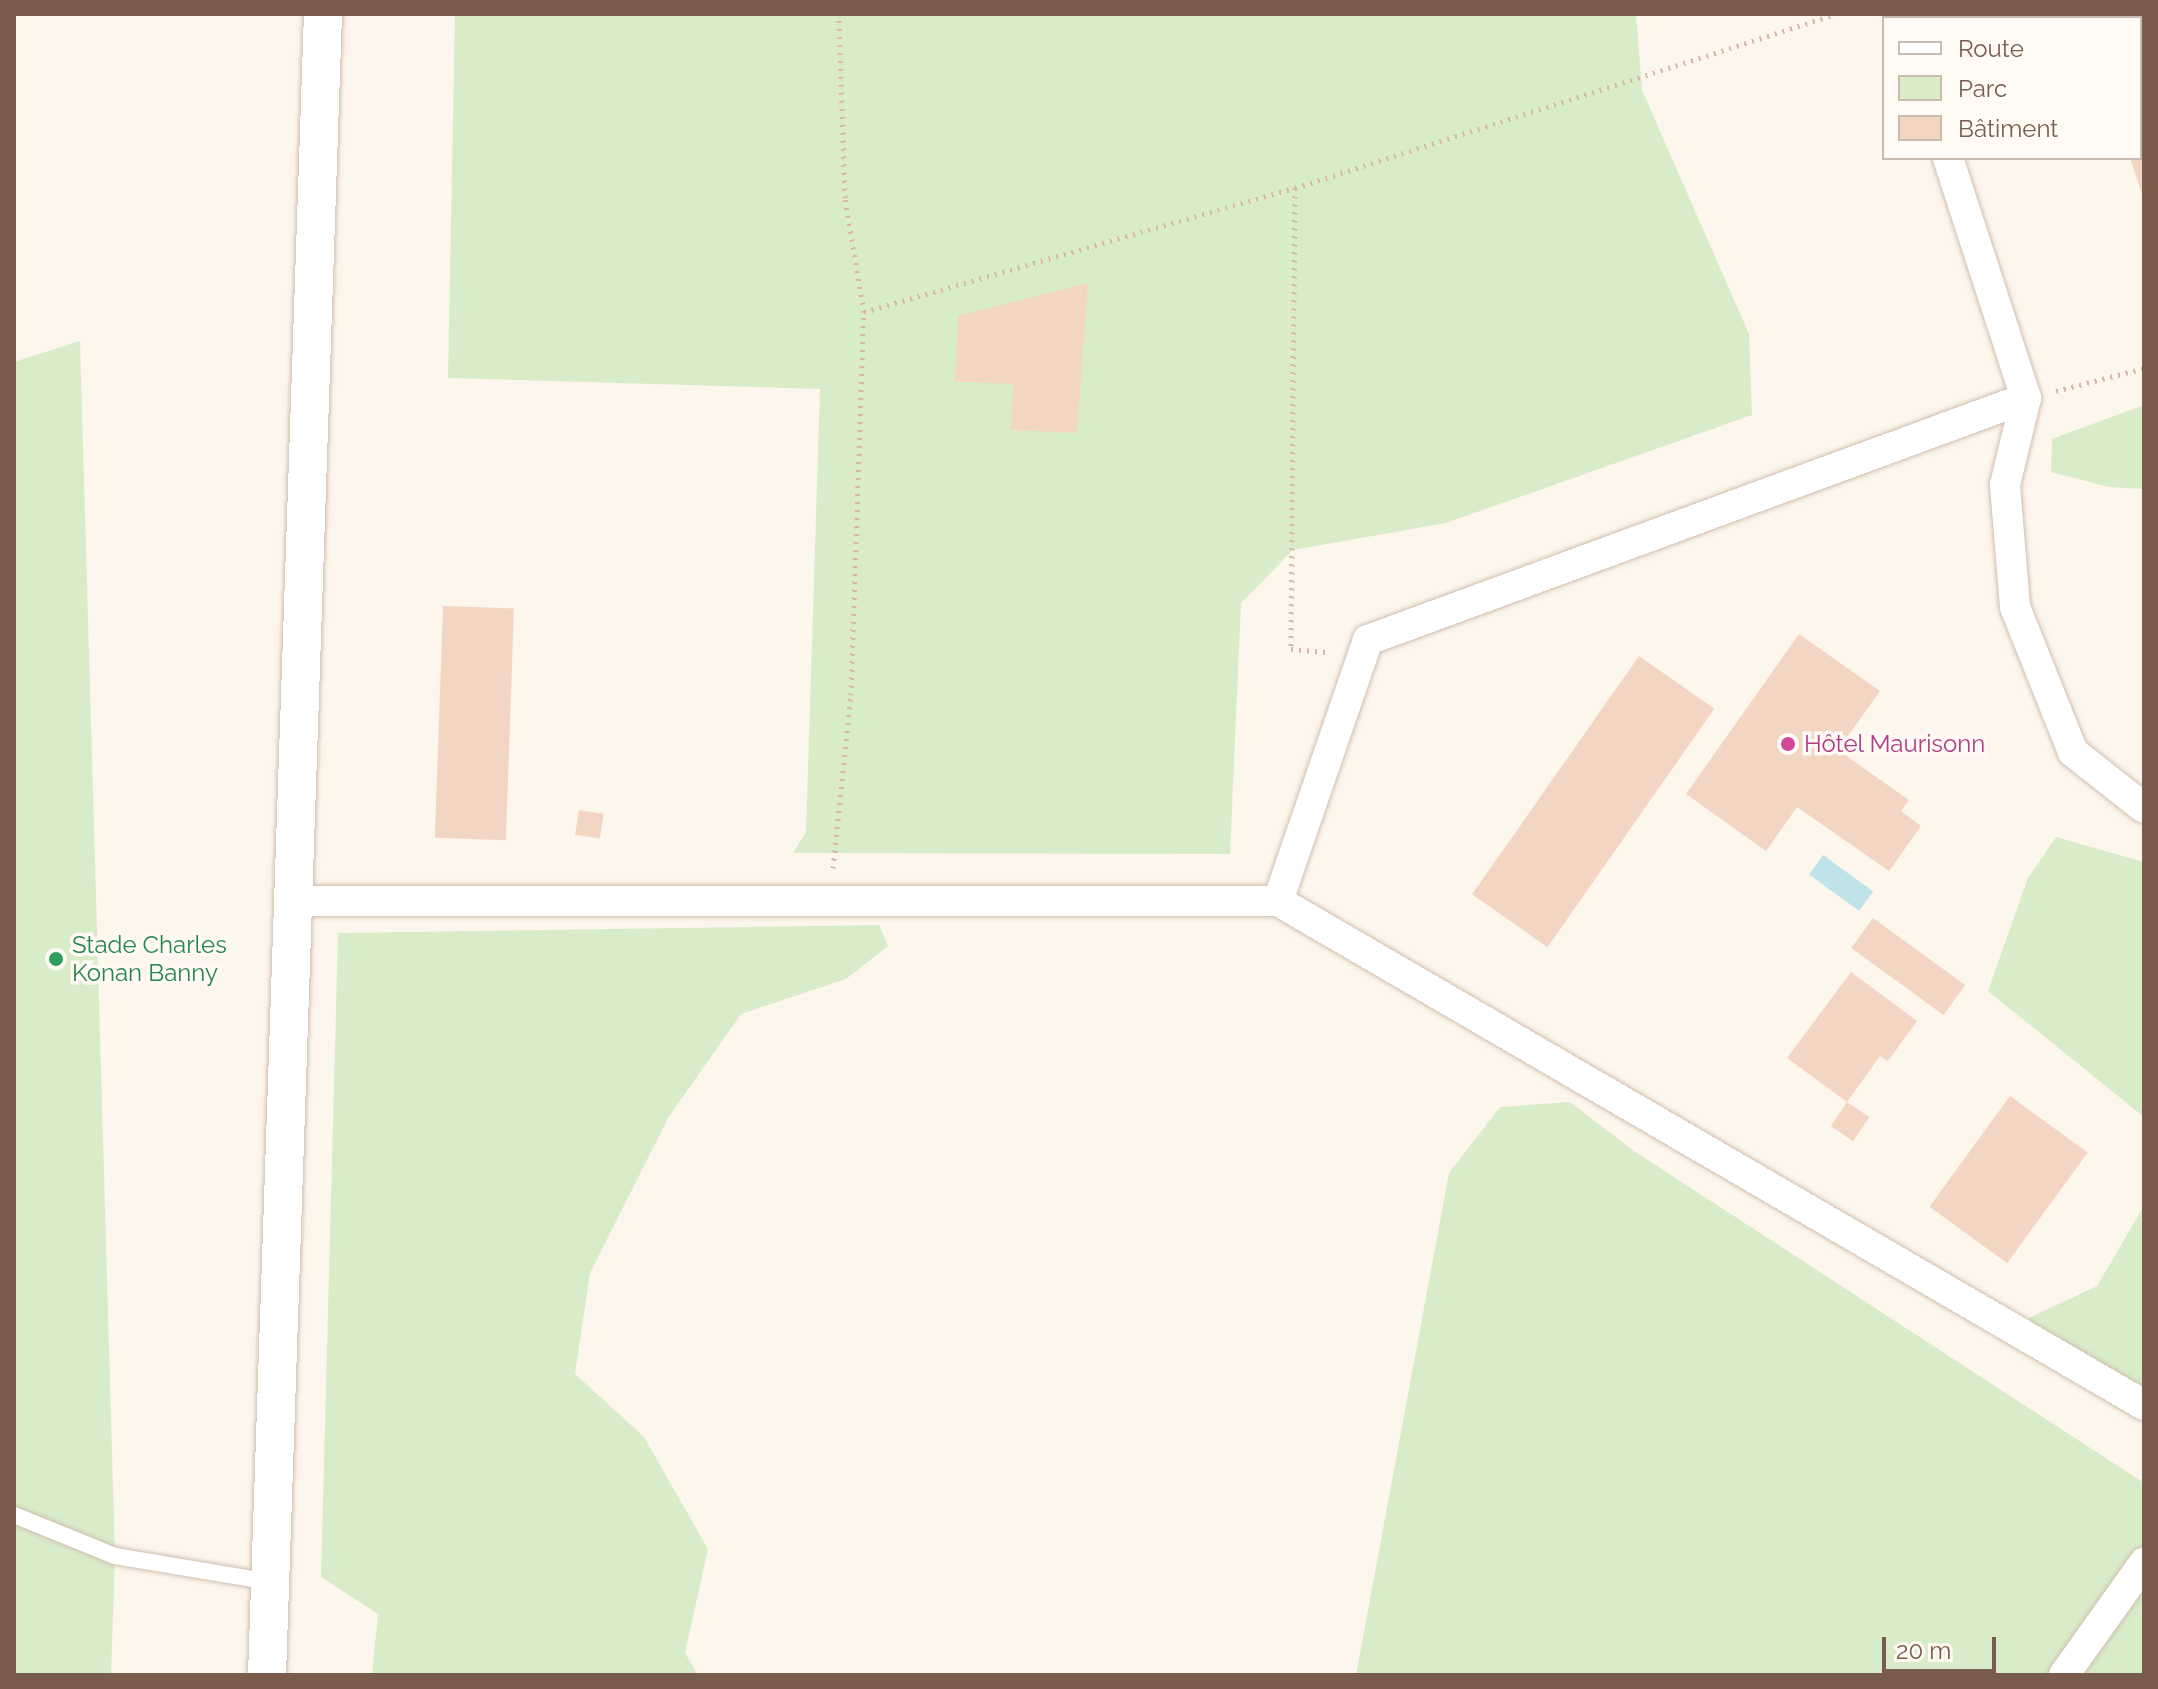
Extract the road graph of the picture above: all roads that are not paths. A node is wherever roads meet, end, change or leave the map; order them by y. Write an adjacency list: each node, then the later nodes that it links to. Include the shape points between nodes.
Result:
1 (323, 14): 5 (street)
2 (1949, 160): 3 (street)
3 (2026, 398): 4 (street, via 2005,485 2015,607 2073,752); 6 (street, via 1368,640)
4 (2144, 808)
5 (292, 901): 6 (street); 10 (street)
6 (1278, 901): 7 (street)
7 (2144, 1405)
8 (14, 1515): 10 (lane, via 115,1556)
9 (2144, 1563): 12 (street)
10 (270, 1582): 11 (street)
11 (267, 1675)
12 (2064, 1675)

